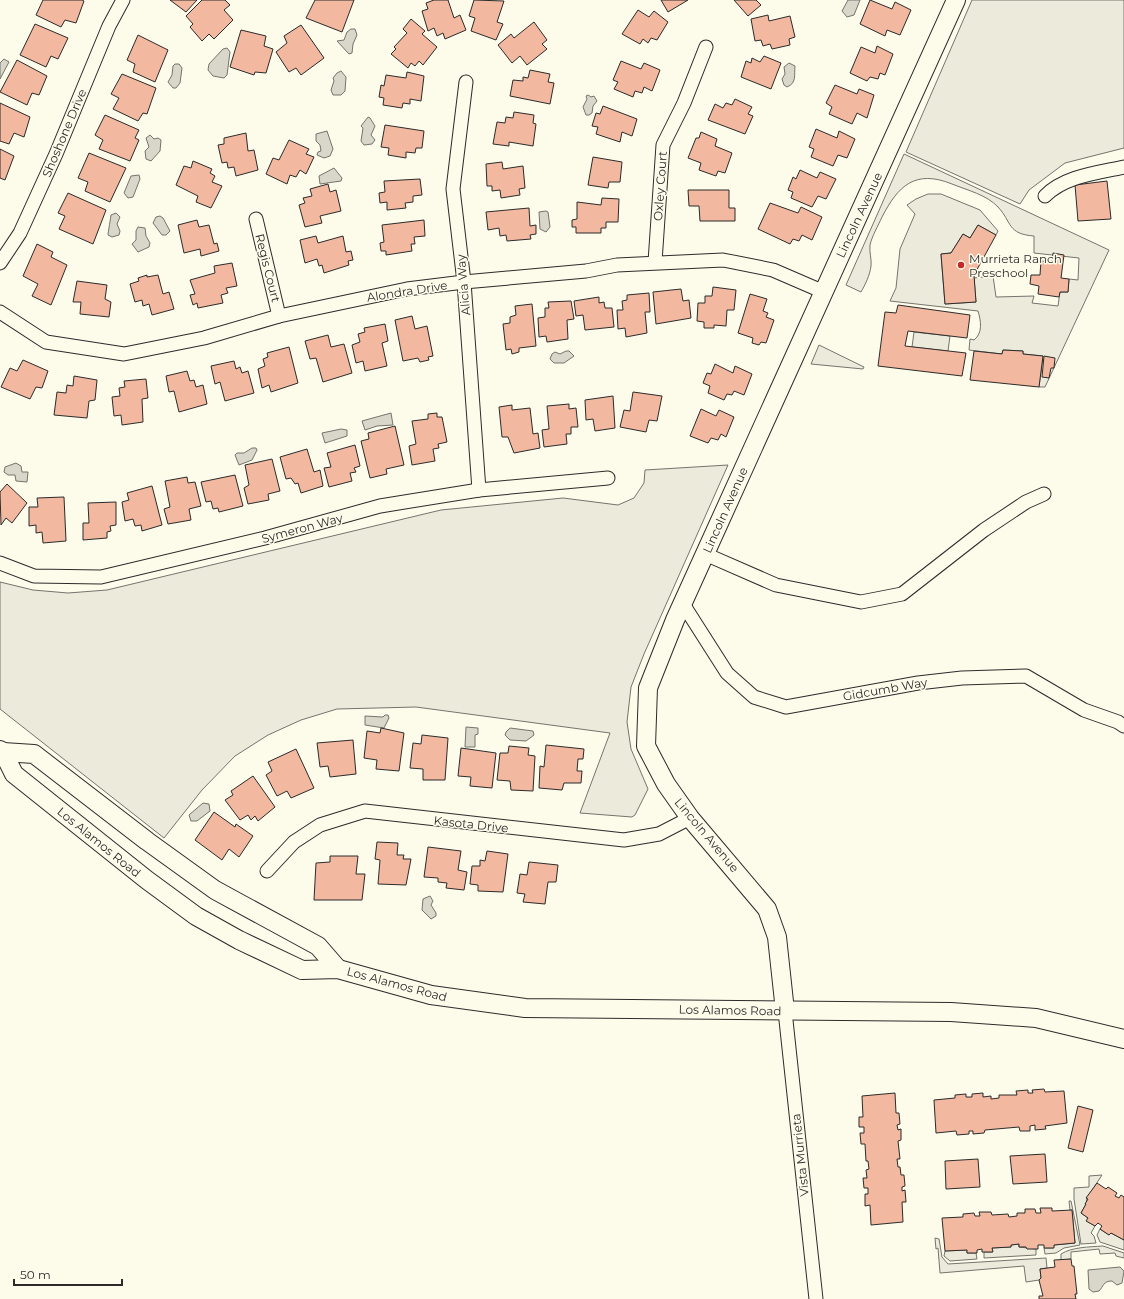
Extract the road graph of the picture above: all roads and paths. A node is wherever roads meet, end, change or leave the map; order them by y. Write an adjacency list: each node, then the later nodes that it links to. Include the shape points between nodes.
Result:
1 (123, 0): 9 (street, Shoshone Drive, via 109,26 20,233)
2 (956, 0): 11 (main road, Lincoln Avenue)
3 (706, 46): 8 (street, Oxley Court, via 684,103 663,145)
4 (466, 82): 10 (street, Alicia Way, via 454,189)
5 (1124, 167): 6 (street, via 1067,180)
6 (1045, 196)
7 (256, 220): 13 (street, Regis Court)
8 (655, 262): 10 (street, Alondra Drive); 11 (street, Alondra Drive, via 723,260 773,270)
9 (0, 264)
10 (464, 282): 13 (street, Alondra Drive, via 407,289); 15 (street, Alicia Way)
11 (824, 292): 17 (main road, Lincoln Avenue)
12 (0, 312): 13 (street, Alondra Drive, via 46,342 124,354 204,338)
13 (279, 316)
14 (608, 478): 15 (street, Symeron Way)
15 (479, 490): 18 (street, Symeron Way, via 380,506 265,538 101,578 34,576)
16 (1044, 494): 17 (street, via 1026,502 984,530 902,594 861,602 776,585)
17 (705, 554): 19 (main road, Lincoln Avenue)
18 (0, 562)
19 (683, 604): 20 (street, Gidcumb Way, via 727,673 754,697 786,707 918,683 962,678 1026,676 1084,710); 22 (main road, Lincoln Avenue, via 648,688 646,746 666,784)
20 (1124, 726)
21 (2, 751): 24 (main road, Los Alamos Road, via 34,754 215,890 318,946); 24 (main road, Los Alamos Road, via 14,774 196,916 302,970)
22 (690, 818): 23 (street, Kasota Drive, via 659,834 624,840 365,811 320,825 294,842); 25 (main road, Lincoln Avenue, via 767,909 778,938)
23 (267, 872)
24 (338, 968): 25 (main road, Los Alamos Road, via 431,995 525,1008)
25 (785, 1011): 26 (main road, Los Alamos Road, via 951,1012 1036,1018); 27 (street, Vista Murrieta)
26 (1124, 1040)
27 (816, 1299)

